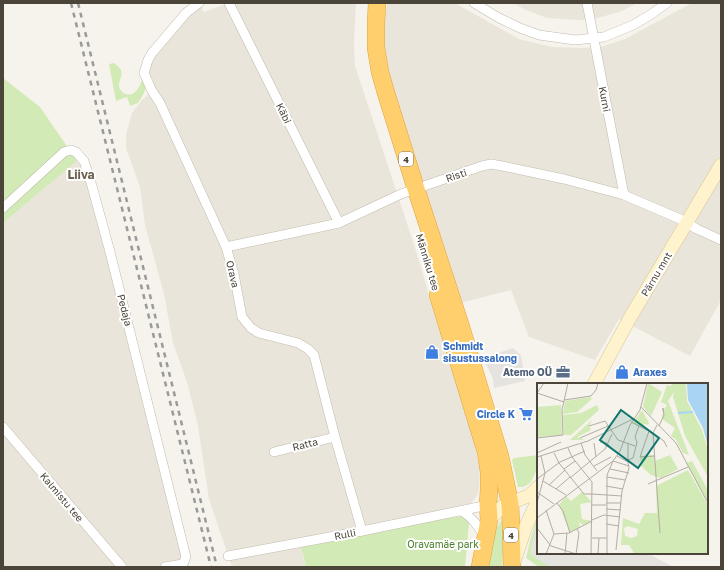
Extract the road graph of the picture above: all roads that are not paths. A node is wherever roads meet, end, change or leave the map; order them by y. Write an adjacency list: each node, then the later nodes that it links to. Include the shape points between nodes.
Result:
1 (199, 3): 16 (street, Orava, via 186,13 152,53 144,74 160,103)
2 (229, 3): 13 (street, Käbi)
3 (368, 3): 10 (highway, Männiku tee / 4, via 367,47 374,86)
4 (377, 3): 10 (highway, Männiku tee / 4, via 376,48 380,72)
5 (474, 3): 8 (street, via 499,18 539,35 575,40)
6 (587, 3): 8 (street, Kurni)
7 (667, 3): 8 (street, via 633,25 604,37)
8 (593, 38): 11 (street, Kurni)
9 (721, 165): 14 (main road, Pärnu mnt)
10 (411, 191): 11 (street, Risti, via 491,164); 13 (street, Risti); 23 (highway, Männiku tee / 4, via 461,327 500,456 507,488)
11 (624, 195): 14 (street, Risti)
12 (3, 208): 29 (street, Pedaja, via 64,152 76,152 84,161 110,252 186,557 183,564)
13 (339, 223): 16 (street, Risti)
14 (686, 223): 15 (street, Risti); 17 (main road, Pärnu mnt)
15 (721, 240)
16 (226, 247): 19 (street, Orava, via 242,317 251,328 259,333 298,343 314,354)
17 (595, 383)
18 (3, 427): 28 (street, Kalmistu tee)
19 (335, 437): 20 (street, Ratta); 25 (street, Orava)
20 (274, 452)
21 (537, 488): 23 (main road, via 528,496)
22 (537, 502): 31 (main road)
23 (497, 509): 24 (street, Rulli); 26 (highway, 4); 31 (highway, 4, via 511,524)
24 (462, 511): 25 (street, Rulli); 26 (street)
25 (362, 531): 27 (street, Rulli)
26 (486, 537): 30 (highway, 4)
27 (228, 556)
28 (122, 567)
29 (165, 567)
30 (480, 567)
31 (512, 567)

